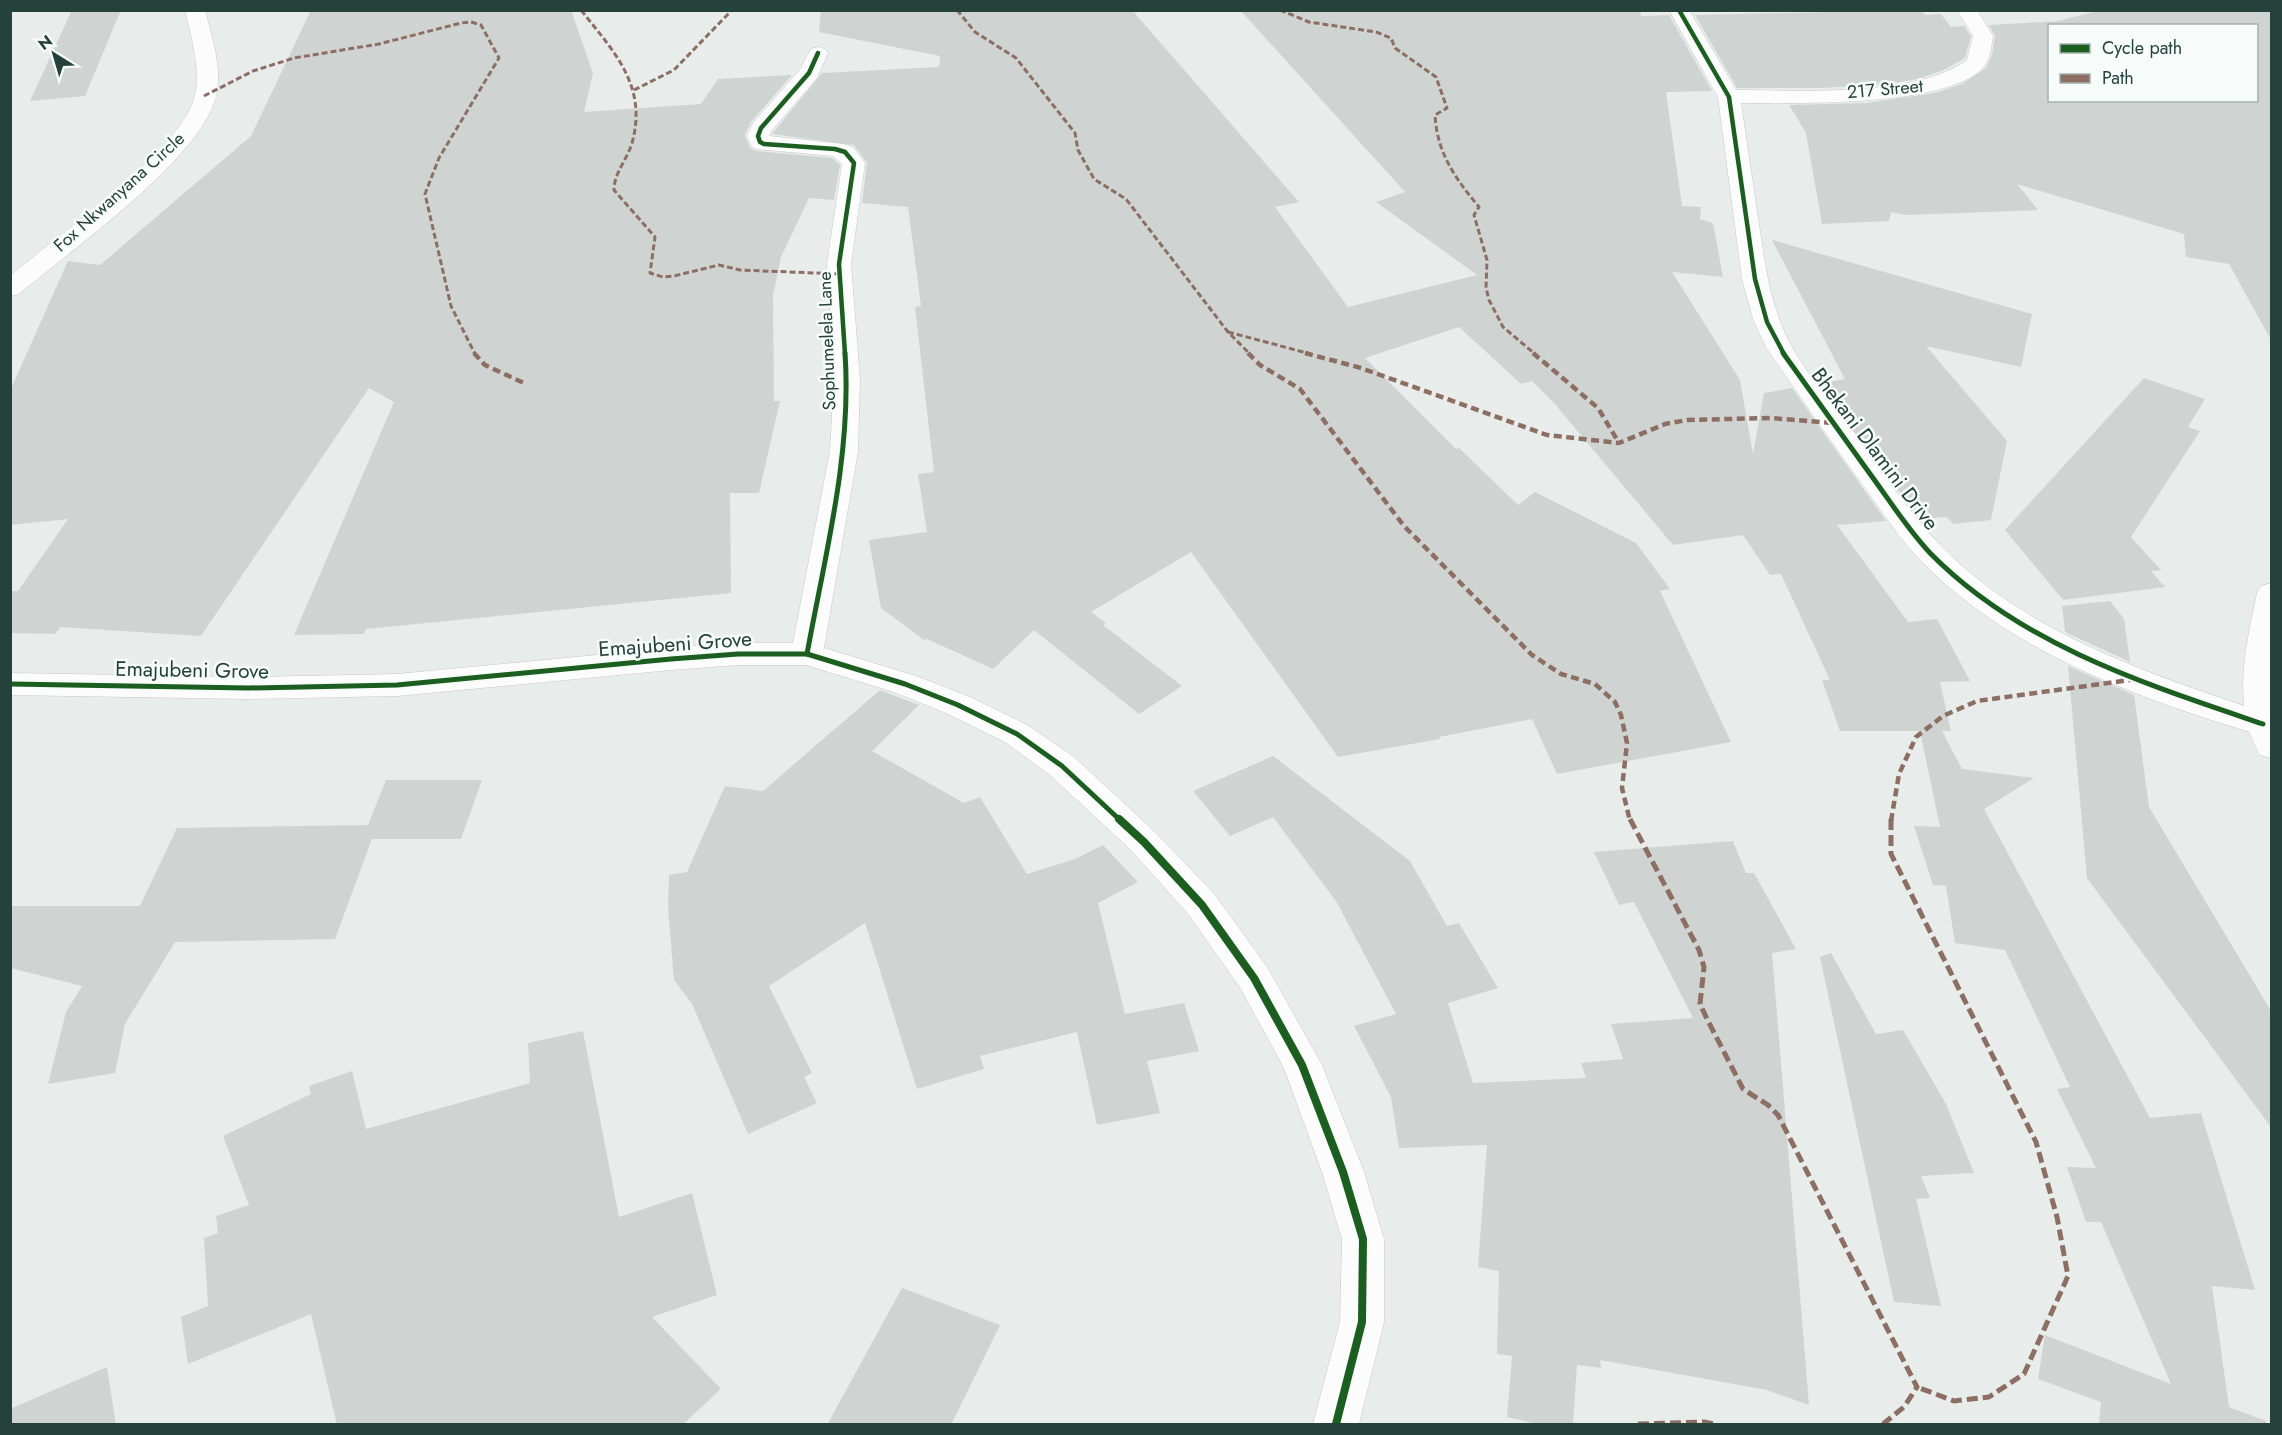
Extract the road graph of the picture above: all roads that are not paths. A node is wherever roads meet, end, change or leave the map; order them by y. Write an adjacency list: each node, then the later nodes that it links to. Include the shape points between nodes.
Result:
1 (195, 10): 6 (street, Fox Nkwanyana Circle, via 207,81 203,102 186,133 135,183)
2 (1679, 10): 5 (street, Bhekani Dlamini Drive)
3 (1967, 10): 5 (street, 217 Street, via 1983,36 1975,65 1960,75 1883,92)
4 (818, 53): 8 (street, Sophumelela Lane, via 809,74 758,136 764,144 835,149 845,152 854,163 839,264 847,380 844,451)
5 (1729, 98): 10 (street, Bhekani Dlamini Drive, via 1755,279 1767,322 1779,347 1893,506 1931,552 1996,609 2050,643)
6 (10, 289)
7 (2271, 593): 10 (street, via 2259,664)
8 (807, 654): 9 (street, Emajubeni Grove, via 671,659 397,685 248,688); 11 (street, Emajubeni Grove, via 958,705 1017,735 1062,766 1144,842 1202,905 1254,978 1302,1065 1343,1172 1363,1239 1362,1322)
9 (10, 684)
10 (2267, 735)
11 (1336, 1425)

